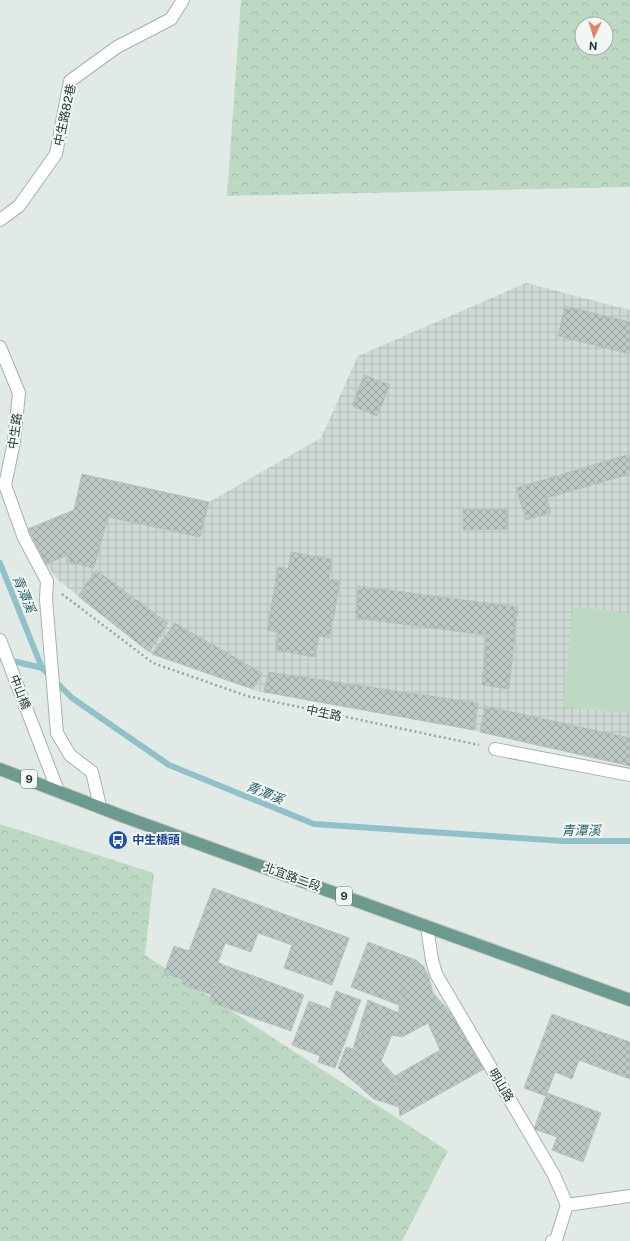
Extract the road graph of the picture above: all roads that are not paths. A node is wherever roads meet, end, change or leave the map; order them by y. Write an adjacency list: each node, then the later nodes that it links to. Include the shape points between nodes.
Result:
1 (183, 0): 2 (street, 中生路82巷, via 172,19 117,47 70,81 56,154 19,206)
2 (0, 220)
3 (0, 347): 9 (street, 中生路, via 19,393 14,442 5,485 24,538 47,581 46,599 57,733 70,755 92,772)
4 (0, 640): 8 (street, 中山橋)
5 (495, 749): 7 (street)
6 (0, 769): 8 (main road, 北宜路二段 / 9)
7 (630, 776)
8 (58, 790): 9 (main road, 北宜路二段 / 9)
9 (100, 806): 10 (main road, 北宜路二段 / 9)
10 (427, 927): 11 (main road, 北宜路二段 / 9); 13 (street, 明山路, via 432,960 442,984 554,1175)
11 (630, 1000)
12 (630, 1196): 13 (street)
13 (567, 1205): 14 (street, via 556,1240)
14 (552, 1241)

